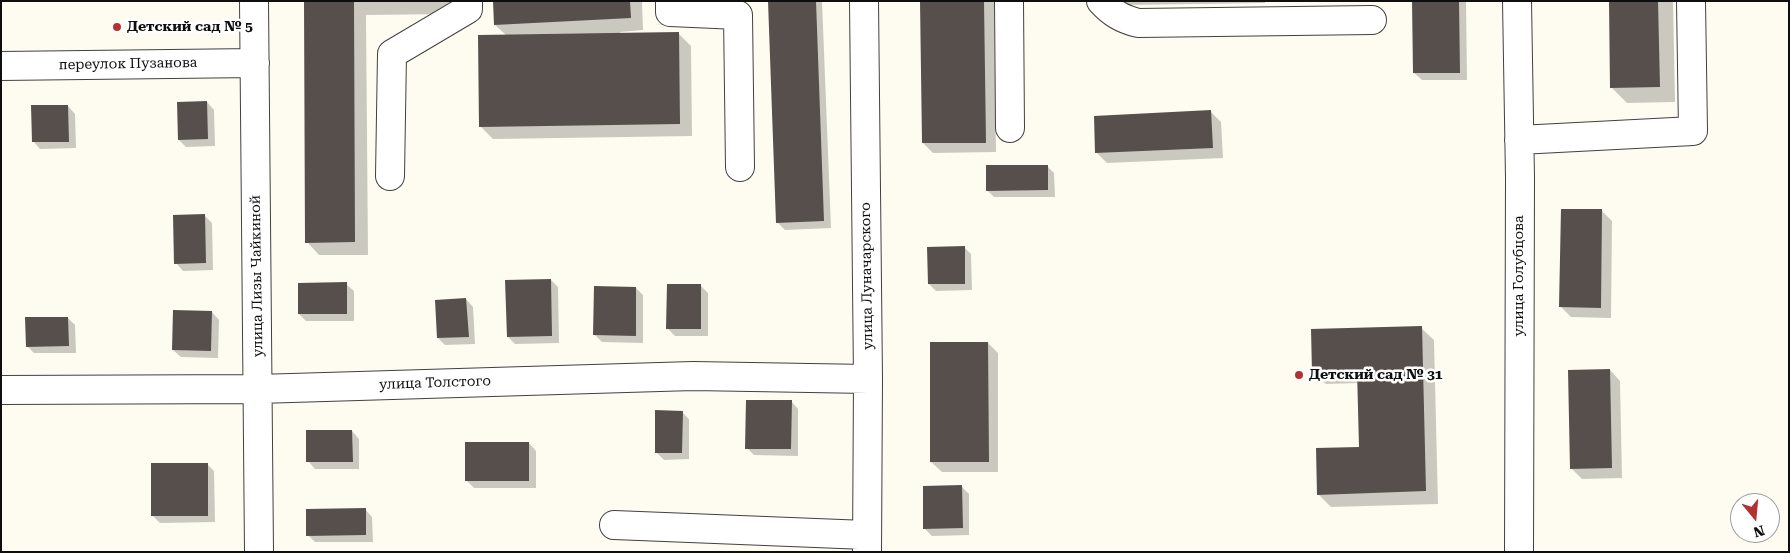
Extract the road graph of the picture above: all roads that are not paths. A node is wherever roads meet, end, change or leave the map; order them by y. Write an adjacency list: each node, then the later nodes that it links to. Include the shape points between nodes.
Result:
1 (254, 1): 11 (street, улица Лизы Чайкиной)
2 (468, 1): 16 (street, via 468,9 392,54)
3 (670, 1): 15 (street, via 670,12 738,15)
4 (864, 1): 17 (street, улица Луначарского)
5 (1009, 1): 13 (street)
6 (1101, 1): 9 (street, via 1114,14 1138,23)
7 (1517, 1): 14 (street, улица Голубцова)
8 (1691, 1): 14 (street, via 1693,131)
9 (1314, 11): 10 (street)
10 (1372, 20)
11 (255, 63): 12 (street, переулок Пузанова); 18 (street, улица Лизы Чайкиной)
12 (1, 66)
13 (1010, 128)
14 (1519, 140): 23 (street, улица Голубцова)
15 (740, 167)
16 (390, 176)
17 (868, 379): 18 (street, улица Толстого, via 693,376); 21 (street, улица Луначарского)
18 (258, 388): 19 (street, улица Толстого); 22 (street, улица Лизы Чайкиной)
19 (1, 390)
20 (614, 525): 21 (street)
21 (867, 543)
22 (259, 552)
23 (1519, 552)

